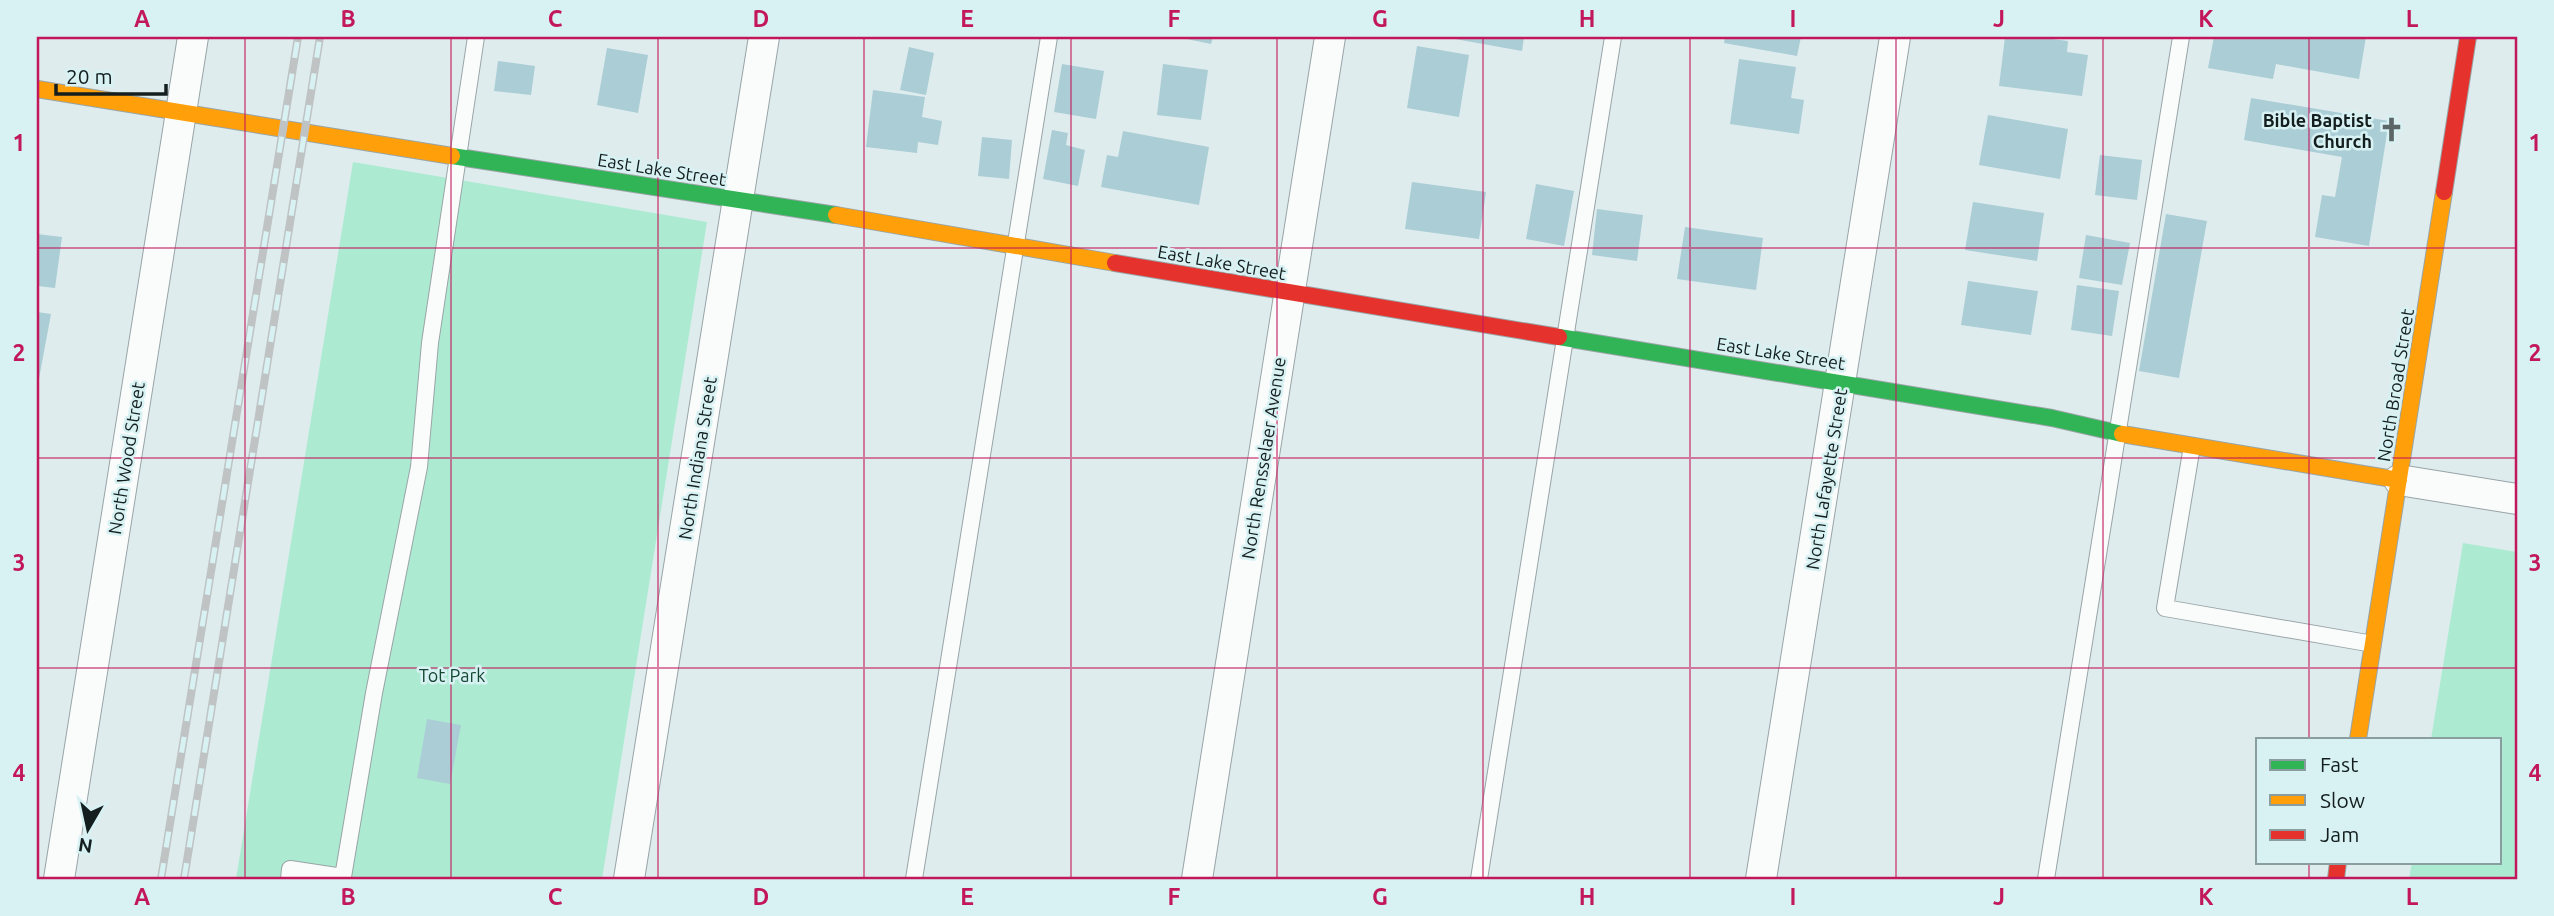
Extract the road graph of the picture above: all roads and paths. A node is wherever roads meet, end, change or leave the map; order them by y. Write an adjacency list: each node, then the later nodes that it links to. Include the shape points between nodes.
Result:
1 (193, 37): 11 (street, North Wood Street)
2 (476, 37): 12 (lane)
3 (764, 37): 13 (street, North Indiana Street)
4 (1049, 37): 14 (lane)
5 (1330, 37): 15 (street, North Rensselaer Avenue)
6 (1613, 37): 16 (lane)
7 (1895, 37): 17 (street, North Lafayette Street)
8 (2180, 37): 18 (lane)
9 (2468, 37): 20 (street, North Broad Street)
10 (37, 89): 11 (street, East Lake Street)
11 (181, 113): 12 (street, East Lake Street); 25 (street, North Wood Street)
12 (457, 156): 13 (street, East Lake Street); 24 (lane, via 430,343 419,467)
13 (738, 200): 14 (street, East Lake Street); 27 (street, North Indiana Street)
14 (1015, 246): 15 (street, East Lake Street); 28 (lane)
15 (1290, 293): 16 (street, East Lake Street); 29 (street, North Rensselaer Avenue)
16 (1564, 338): 17 (street, East Lake Street); 30 (lane)
17 (1841, 383): 18 (street, East Lake Street); 31 (street, North Lafayette Street)
18 (2117, 432): 19 (street, East Lake Street); 32 (lane)
19 (2192, 446): 20 (street, East Lake Street); 22 (lane, via 2165,608)
20 (2399, 480): 21 (street); 22 (street, North Broad Street)
21 (2517, 499)
22 (2373, 644): 23 (street, North Broad Street)
23 (2358, 738)
24 (343, 878): 26 (lane, via 290,869)
25 (59, 879)
26 (289, 879)
27 (629, 879)
28 (914, 879)
29 (1197, 879)
30 (1479, 879)
31 (1761, 879)
32 (2046, 879)

